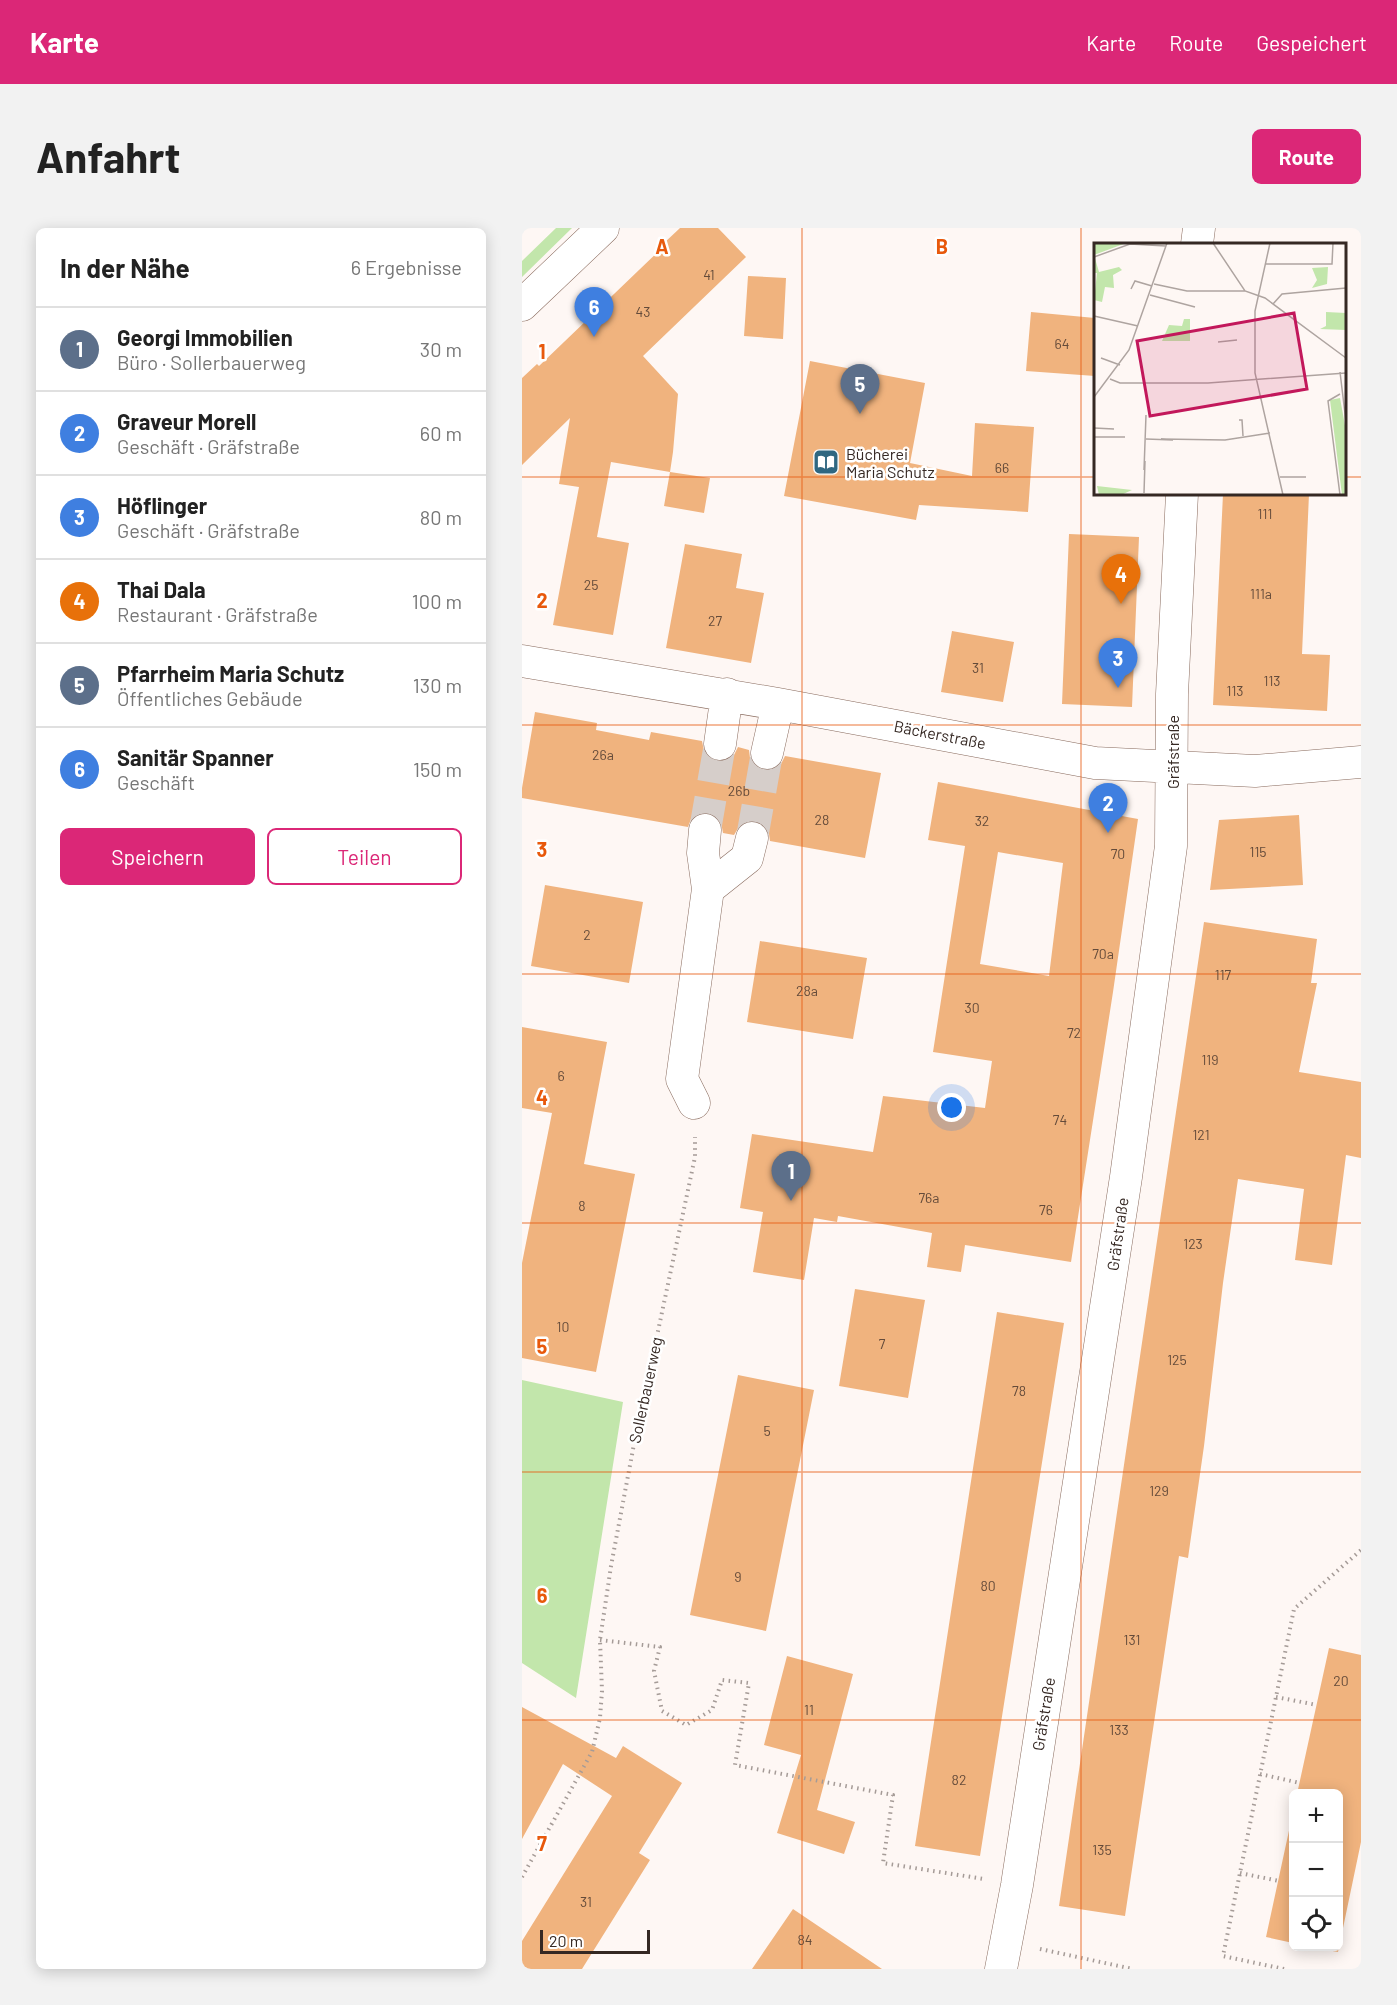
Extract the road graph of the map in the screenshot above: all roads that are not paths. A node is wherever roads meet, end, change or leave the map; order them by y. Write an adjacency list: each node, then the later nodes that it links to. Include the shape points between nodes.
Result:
1 (603, 228): 4 (street)
2 (1199, 228): 3 (street)
3 (1197, 243)
4 (522, 306)
5 (1182, 495): 12 (street, Gräfstraße)
6 (522, 661): 7 (street, Bäckerstraße)
7 (727, 694): 8 (street, Bäckerstraße); 9 (street)
8 (778, 704): 10 (street); 12 (street, Bäckerstraße, via 1095,763)
9 (720, 744)
10 (767, 753)
11 (1361, 762): 12 (street, Bäckerstraße, via 1255,771)
12 (1172, 767): 17 (street, Gräfstraße, via 1171,846 1132,1130)
13 (705, 830): 15 (street, via 703,853)
14 (752, 838): 15 (street, via 747,858)
15 (708, 889): 16 (street, via 682,1079)
16 (694, 1103)
17 (1004, 1955)

